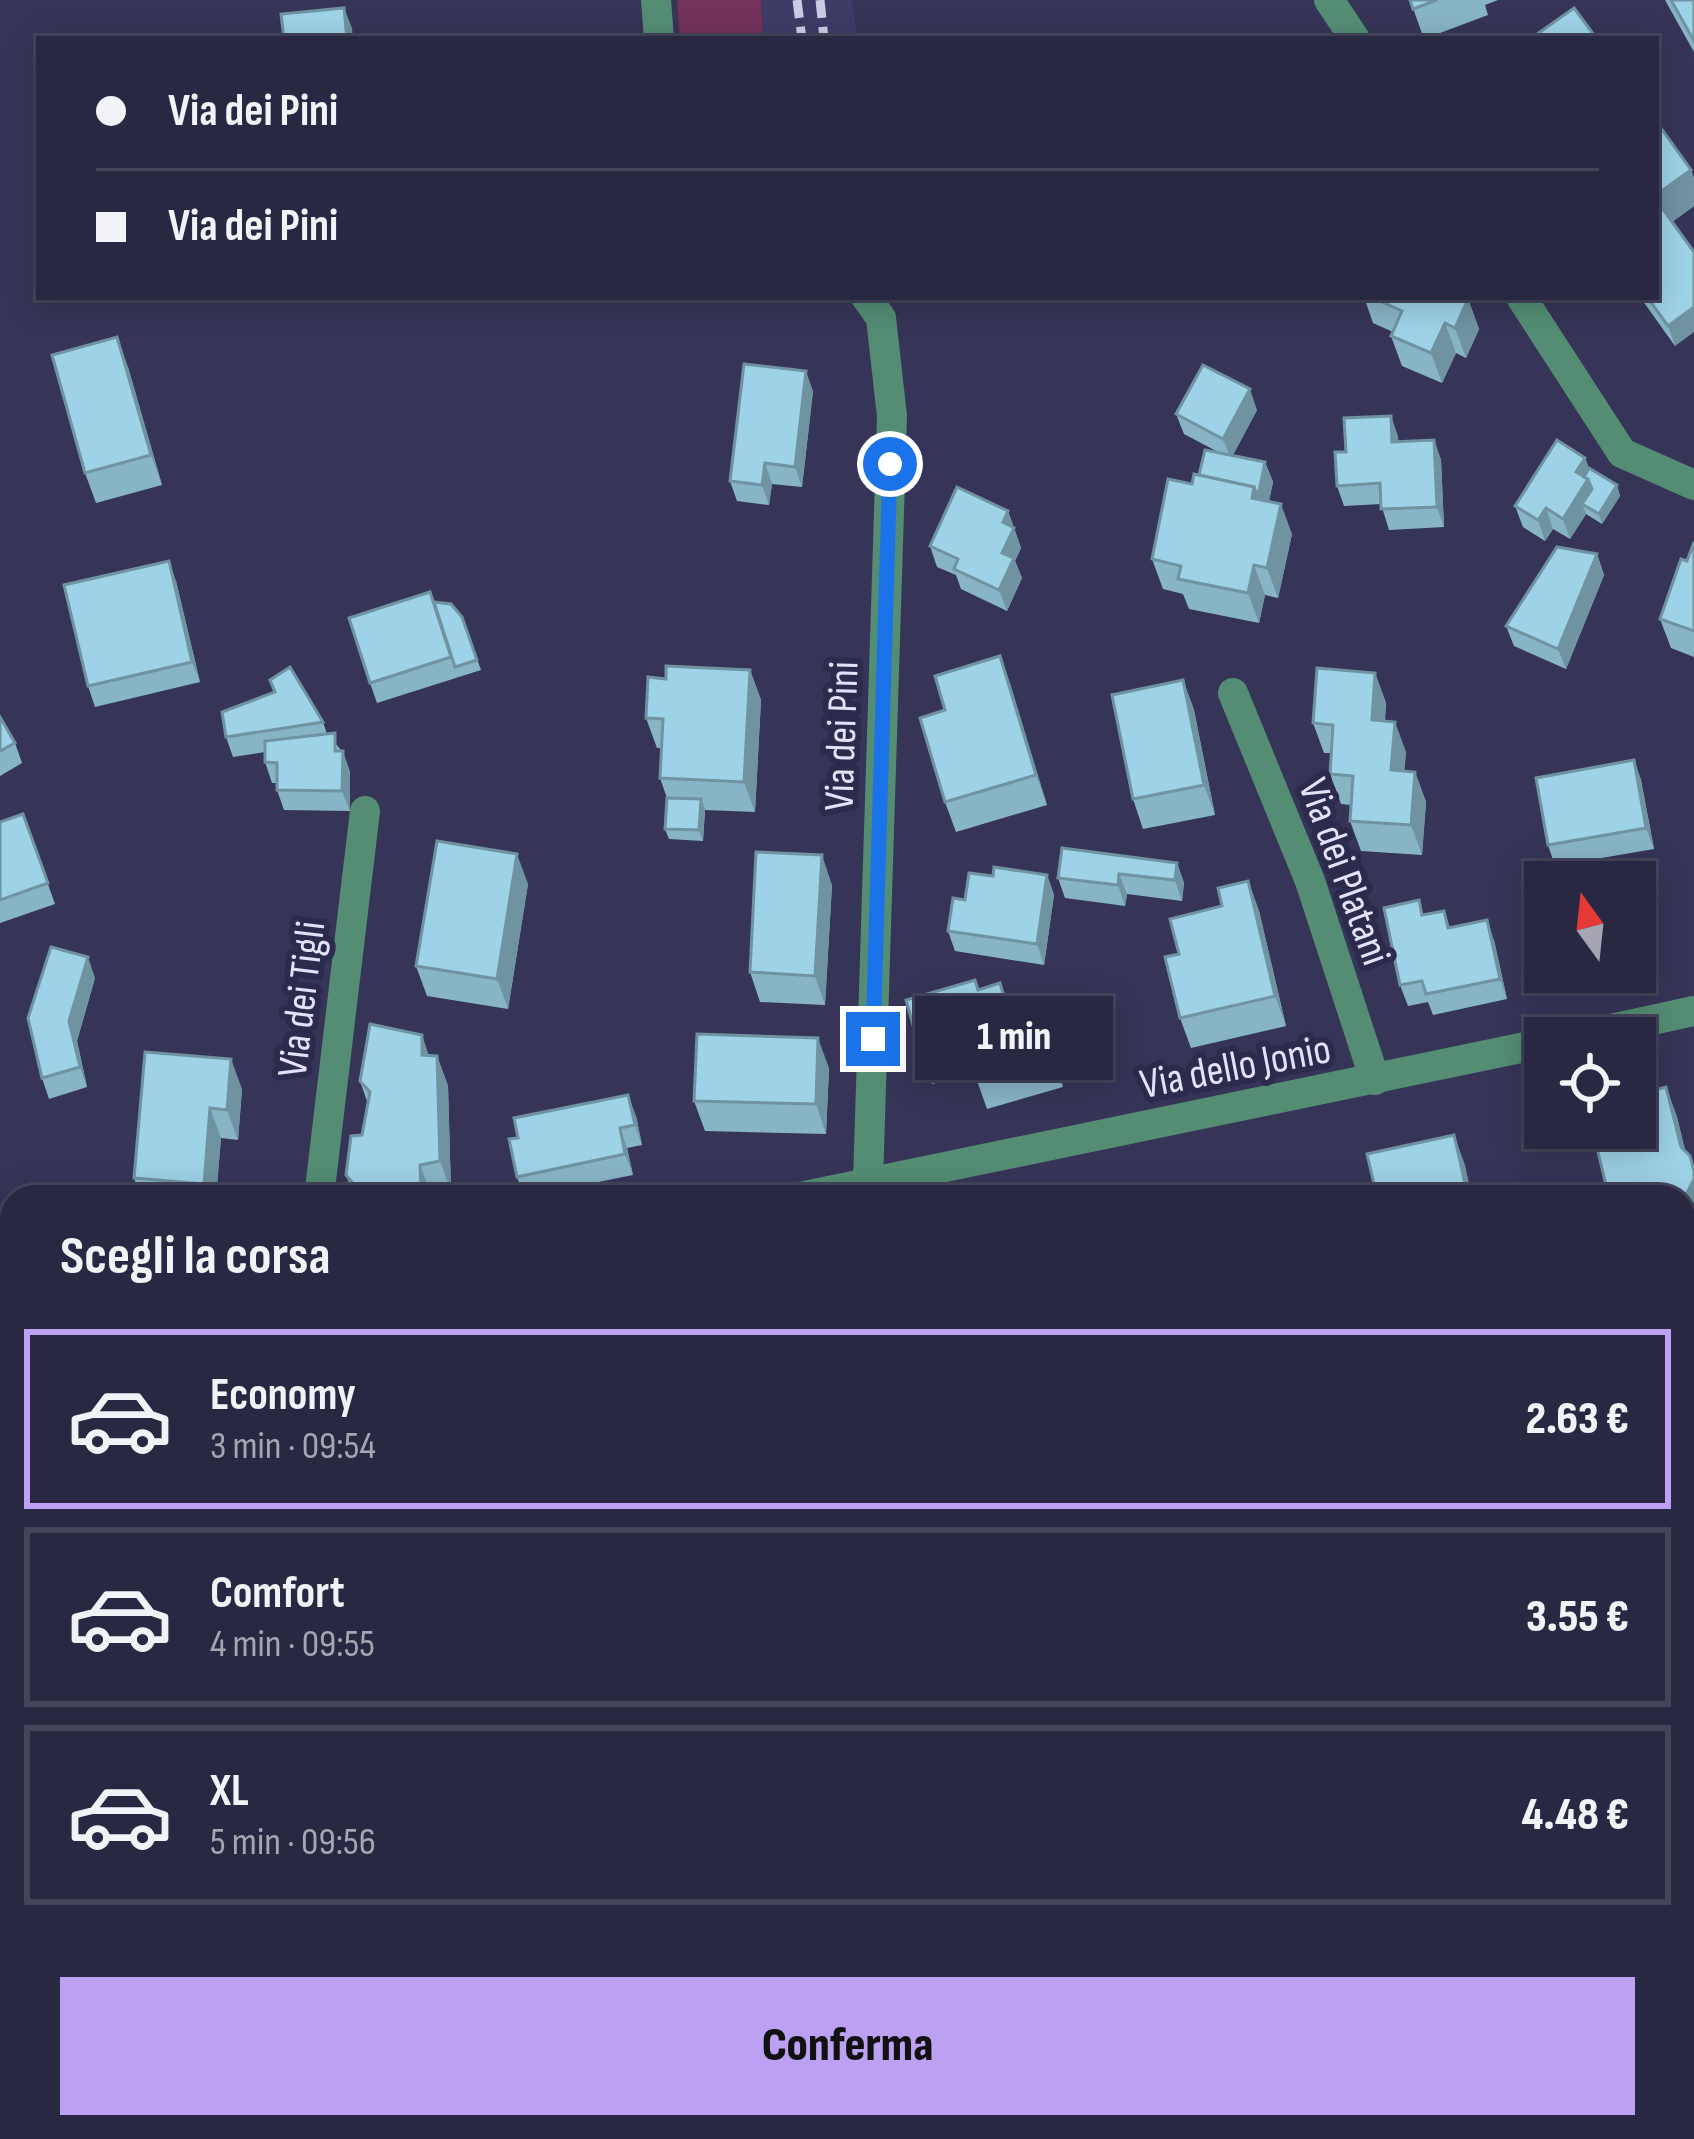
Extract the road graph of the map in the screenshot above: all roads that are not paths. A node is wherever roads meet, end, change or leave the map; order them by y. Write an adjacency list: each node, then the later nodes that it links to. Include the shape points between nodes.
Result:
1 (656, 0): 3 (street)
2 (1329, 0): 4 (street)
3 (659, 36)
4 (1352, 36)
5 (868, 300): 14 (street, Via dei Pini, via 881,318 892,416)
6 (1523, 300): 7 (street, via 1622,453)
7 (1694, 484)
8 (1233, 693): 13 (street, Via dei Platani, via 1310,881)
9 (365, 811): 15 (street, Via dei Tigli)
10 (1694, 1011): 11 (street)
11 (1656, 1019)
12 (1524, 1048): 13 (street, Via dello Jonio)
13 (1375, 1080): 14 (street, Via dello Jonio)
14 (868, 1182): 16 (street, Via dello Jonio)
15 (320, 1185)
16 (854, 1185)

